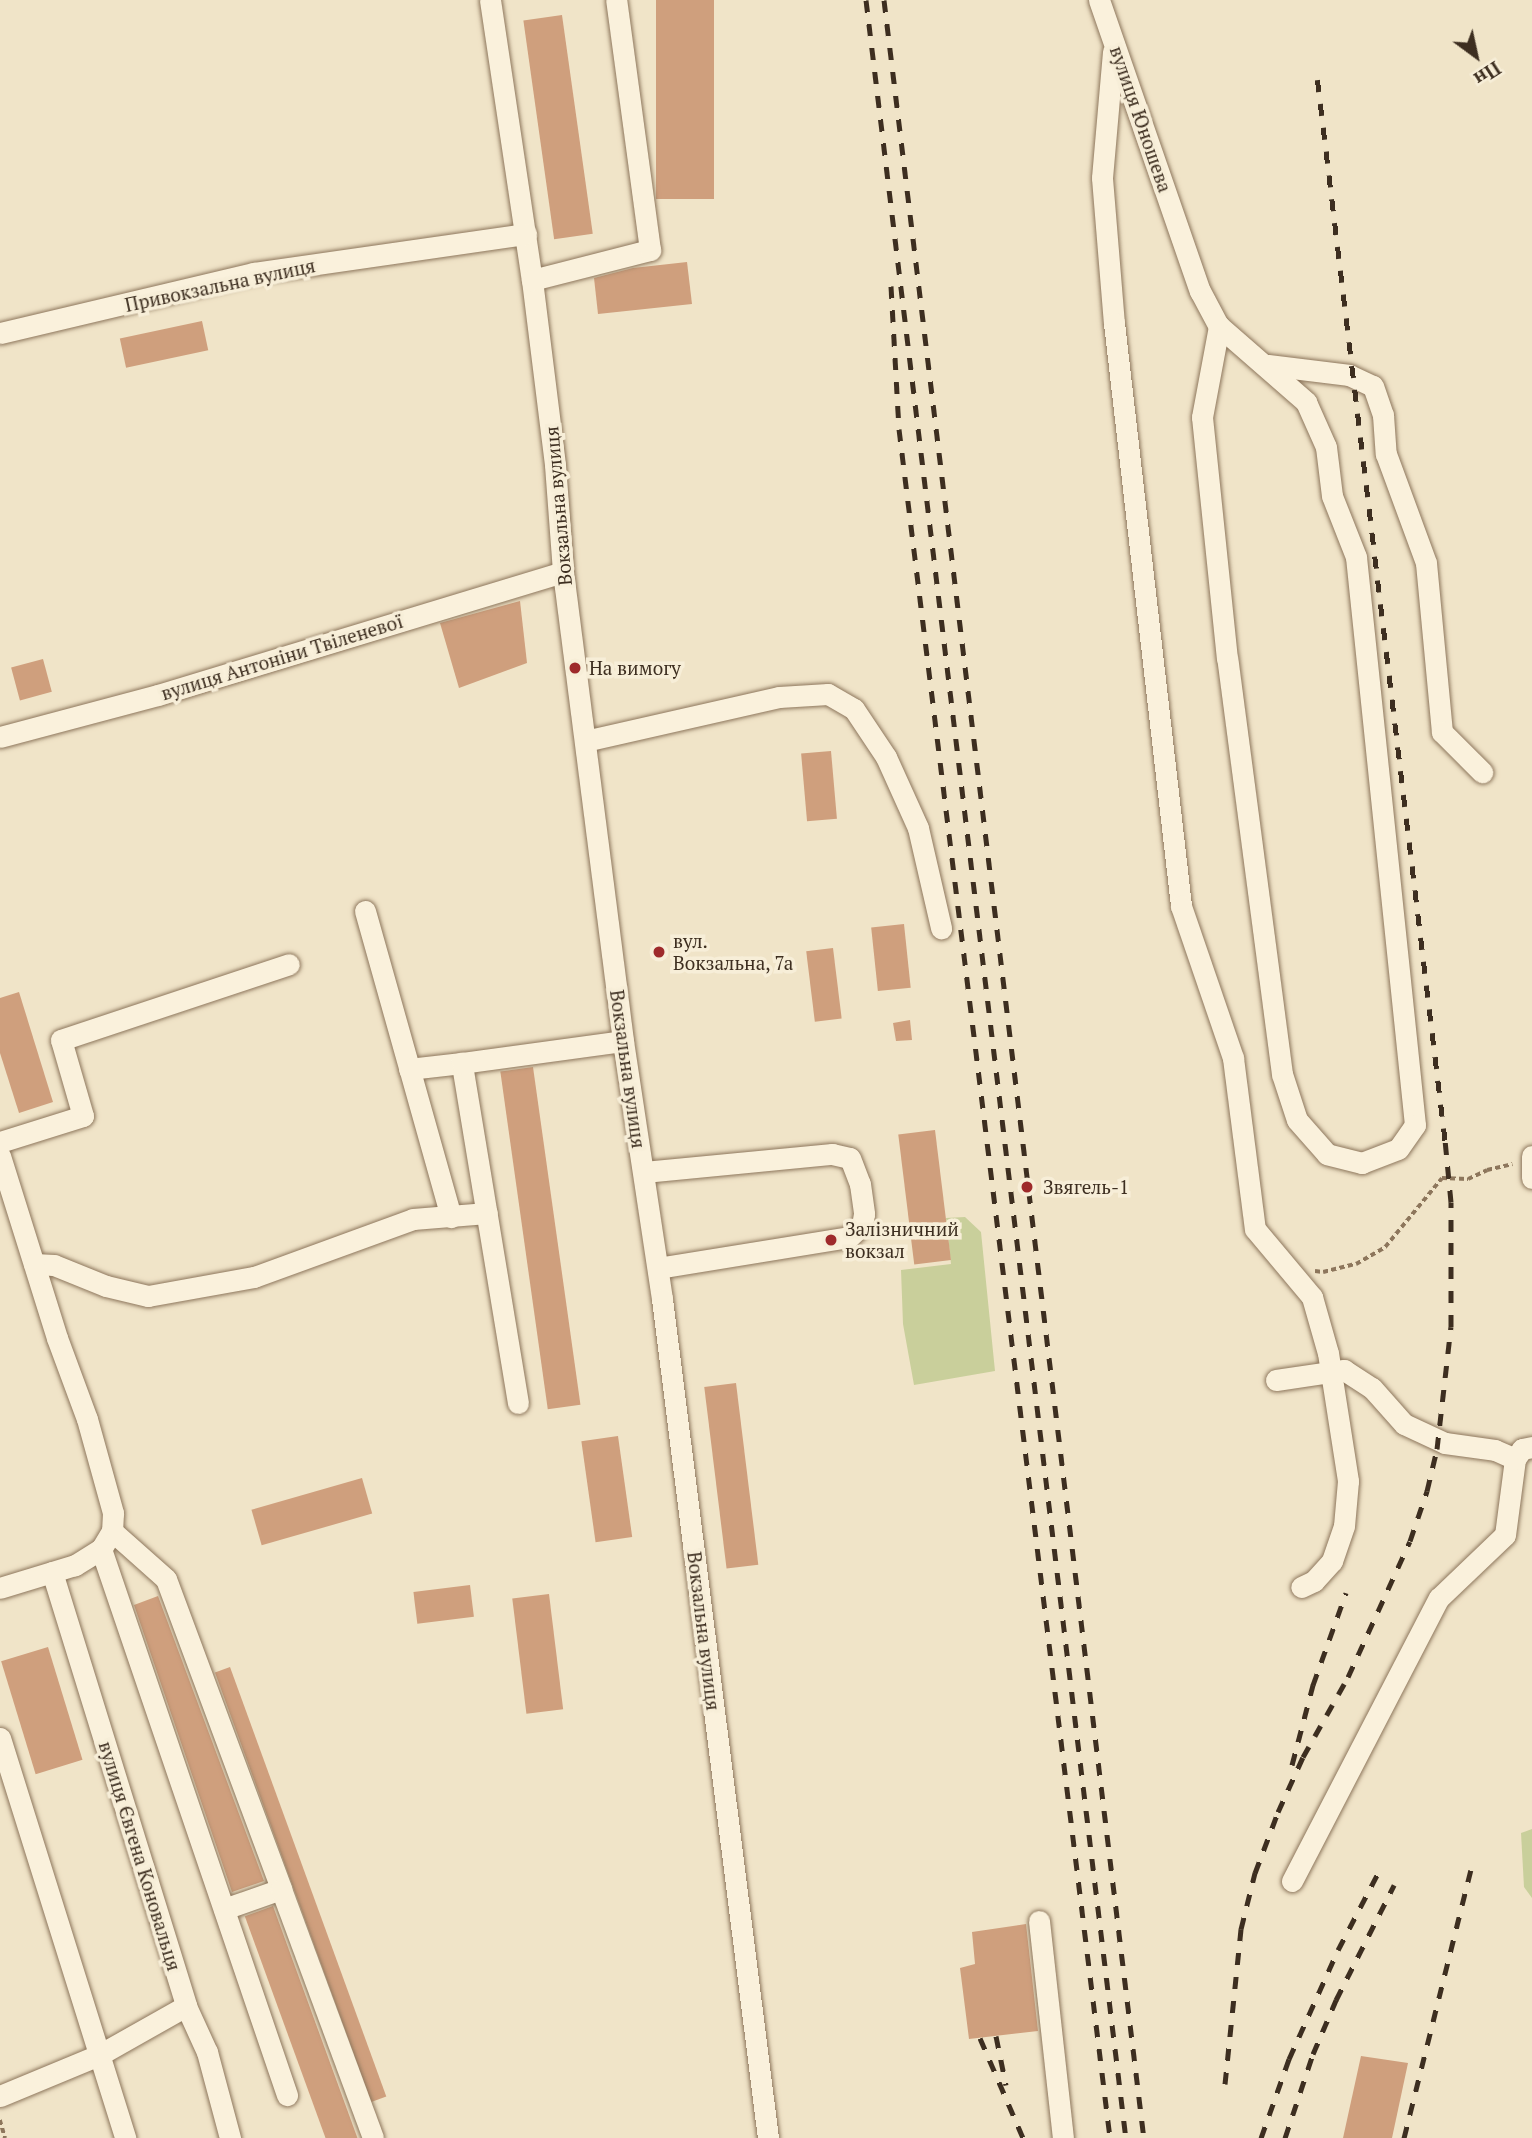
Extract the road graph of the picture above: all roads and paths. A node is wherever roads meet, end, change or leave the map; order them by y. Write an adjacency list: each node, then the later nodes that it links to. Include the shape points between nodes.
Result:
1 (489, 0): 5 (street, Вокзальна вулиця)
2 (616, 0): 6 (street, via 650,250)
3 (1099, 0): 4 (street, вулиця Юношева)
4 (1114, 43): 7 (street, вулиця Юношева, via 1200,291); 26 (street, via 1102,178 1114,323 1181,906 1233,1058 1255,1228)
5 (526, 234): 6 (street, Вокзальна вулиця); 8 (street, Привокзальна вулиця, via 254,274)
6 (532, 280): 10 (street, Вокзальна вулиця)
7 (1219, 326): 9 (street); 9 (street, via 1202,417 1227,659 1282,1074 1297,1120 1328,1154 1362,1163 1398,1149 1415,1125 1356,557 1332,496 1326,447 1306,402)
8 (0, 333)
9 (1268, 365): 13 (street, via 1349,375 1373,386 1386,454 1426,563 1442,732)
10 (563, 572): 11 (street, вулиця Антоніни Твіленевої, via 158,695); 12 (street, Вокзальна вулиця)
11 (0, 737)
12 (584, 741): 15 (street, via 779,697 828,694 854,709 886,757 918,828); 17 (street, Вокзальна вулиця)
13 (1482, 772)
14 (365, 911): 19 (street)
15 (941, 928)
16 (289, 964): 20 (street, via 61,1040 83,1116)
17 (623, 1041): 18 (street); 23 (street, Вокзальна вулиця)
18 (462, 1063): 19 (street); 24 (street)
19 (409, 1069): 25 (street)
20 (0, 1142)
21 (0, 1156): 27 (street)
22 (1532, 1165): 26 (path, via 1487,1170 1468,1179 1443,1178 1385,1247 1356,1264 1322,1272)
23 (644, 1172): 28 (street, Вокзальна вулиця); 28 (street, via 832,1154 850,1158 860,1184 862,1225 849,1237)
24 (487, 1213): 25 (street); 31 (street)
25 (451, 1217): 27 (street, via 413,1219 254,1277 148,1296 106,1286 54,1265)
26 (1282, 1262): 29 (street, via 1311,1297)
27 (34, 1264): 33 (street, via 87,1419)
28 (658, 1268): 51 (street, Вокзальна вулиця)
29 (1331, 1372): 30 (street); 32 (street, via 1344,1370 1372,1388 1404,1424 1445,1443); 35 (street, via 1348,1481 1344,1526 1332,1561)
30 (1276, 1380)
31 (518, 1403)
32 (1524, 1453): 38 (street, via 1505,1535 1439,1598)
33 (109, 1531): 34 (street, via 75,1565); 39 (street, via 166,1579); 40 (street)
34 (52, 1572): 36 (street); 42 (street, вулиця Євгена Коновальця)
35 (1301, 1587)
36 (0, 1588)
37 (0, 1738): 43 (street)
38 (1292, 1881)
39 (281, 1889): 40 (street); 50 (street)
40 (224, 1909): 44 (street)
41 (1039, 1921): 52 (street)
42 (186, 2006): 43 (street); 49 (street, вулиця Євгена Коновальця, via 208,2052)
43 (99, 2055): 45 (street); 48 (street)
44 (287, 2095)
45 (0, 2096)
46 (0, 2120): 47 (path)
47 (5, 2138)
48 (125, 2138)
49 (230, 2138)
50 (373, 2138)
51 (768, 2138)
52 (1063, 2138)

